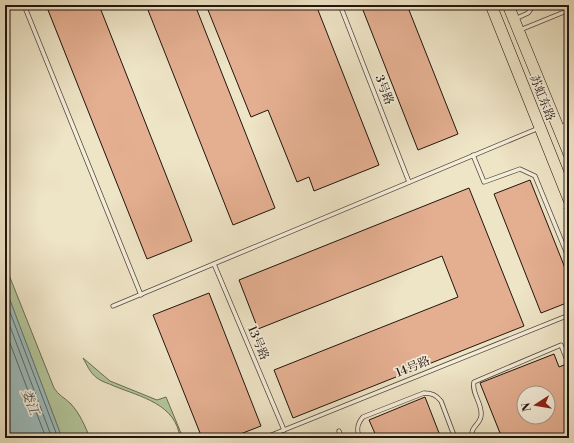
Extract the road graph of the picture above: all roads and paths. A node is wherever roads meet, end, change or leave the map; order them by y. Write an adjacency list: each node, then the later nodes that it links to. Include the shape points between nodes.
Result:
1 (24, 5): 17 (lane)
2 (340, 5): 13 (lane, 3号路)
3 (491, 5): 10 (main road, 苏虹东路)
4 (508, 5): 7 (main road, 苏虹东路)
5 (534, 5): 7 (lane, via 528,13)
6 (569, 10): 8 (lane)
7 (514, 19): 8 (main road, 苏虹东路)
8 (519, 30): 9 (main road, 苏虹东路)
9 (564, 126): 11 (main road, 苏虹东路)
10 (540, 128): 12 (lane); 14 (main road, 苏虹东路)
11 (569, 154)
12 (473, 155): 13 (lane); 15 (lane, via 484,182 520,169 536,176)
13 (409, 182): 16 (lane)
14 (569, 200)
15 (569, 259)
16 (214, 264): 17 (lane); 21 (lane, 13号路)
17 (141, 295): 18 (lane)
18 (113, 306)
19 (569, 315): 21 (lane, 14号路)
20 (569, 359): 27 (lane, via 567,360 561,345 474,382 473,387 482,415 471,432)
21 (284, 430): 23 (lane, 14号路)
22 (339, 431): 24 (lane)
23 (264, 438)
24 (341, 438)
25 (360, 438): 26 (lane, via 358,427 363,417 424,393 430,393 441,401)
26 (455, 438)
27 (472, 438)

